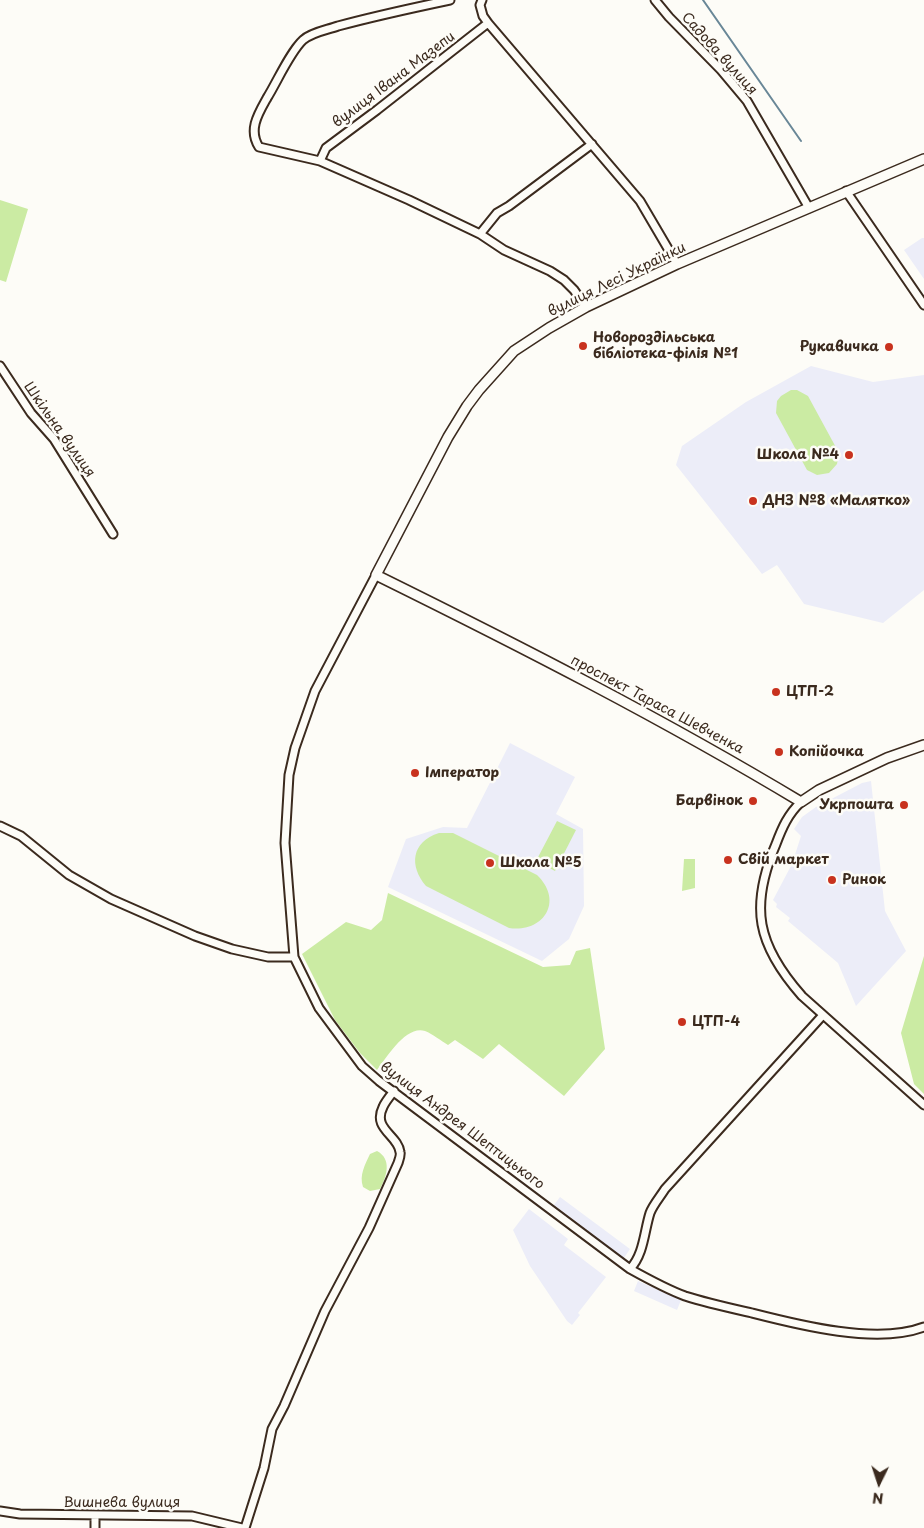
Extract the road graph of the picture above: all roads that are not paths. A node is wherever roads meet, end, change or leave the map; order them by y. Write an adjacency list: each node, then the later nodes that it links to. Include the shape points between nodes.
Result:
1 (450, 0): 7 (street, via 315,33 304,39 295,50 255,121 254,136 259,147)
2 (655, 0): 9 (street, Садова вулиця, via 747,101)
3 (479, 2): 4 (street)
4 (488, 23): 5 (street); 7 (street, вулиця Івана Мазепи, via 326,148)
5 (592, 144): 10 (street, via 497,214); 11 (street, via 640,201)
6 (924, 159): 8 (street, вулиця Лесі Українки)
7 (320, 161): 10 (street)
8 (846, 192): 9 (street, вулиця Лесі Українки); 12 (street)
9 (808, 206): 11 (street, вулиця Лесі Українки)
10 (480, 234): 13 (street, via 504,250 550,271 569,285)
11 (676, 262): 13 (street, вулиця Лесі Українки)
12 (924, 305)
13 (586, 307): 16 (street, вулиця Лесі Українки, via 514,351 479,390 448,437)
14 (0, 366): 15 (street, Шкільна вулиця, via 31,413 54,439)
15 (113, 534)
16 (376, 575): 18 (street, проспект Тараса Шевченка, via 722,754); 20 (street, вулиця Андрея Шептицького, via 315,691 295,748 285,843)
17 (924, 745): 18 (street, via 887,758)
18 (801, 802): 21 (street, via 790,813 772,851 761,890 760,922 765,939 790,983)
19 (0, 826): 20 (street, via 21,836 69,875 111,899 195,936 232,948 268,957)
20 (294, 957): 22 (street, вулиця Андрея Шептицького, via 319,1008 362,1066)
21 (822, 1015): 23 (street); 24 (street, via 665,1190 651,1211 637,1262)
22 (394, 1091): 24 (street, вулиця Андрея Шептицького); 29 (street, via 382,1108 380,1121 398,1147 398,1163 369,1228 325,1311 272,1429 264,1468)
23 (924, 1105)
24 (630, 1269): 25 (street, вулиця Андрея Шептицького, via 685,1296 802,1325 880,1334 911,1332)
25 (924, 1327)
26 (0, 1511): 27 (street, Вишнева вулиця)
27 (95, 1516): 28 (street); 29 (street, Вишнева вулиця, via 192,1516)
28 (95, 1528)
29 (244, 1528)

